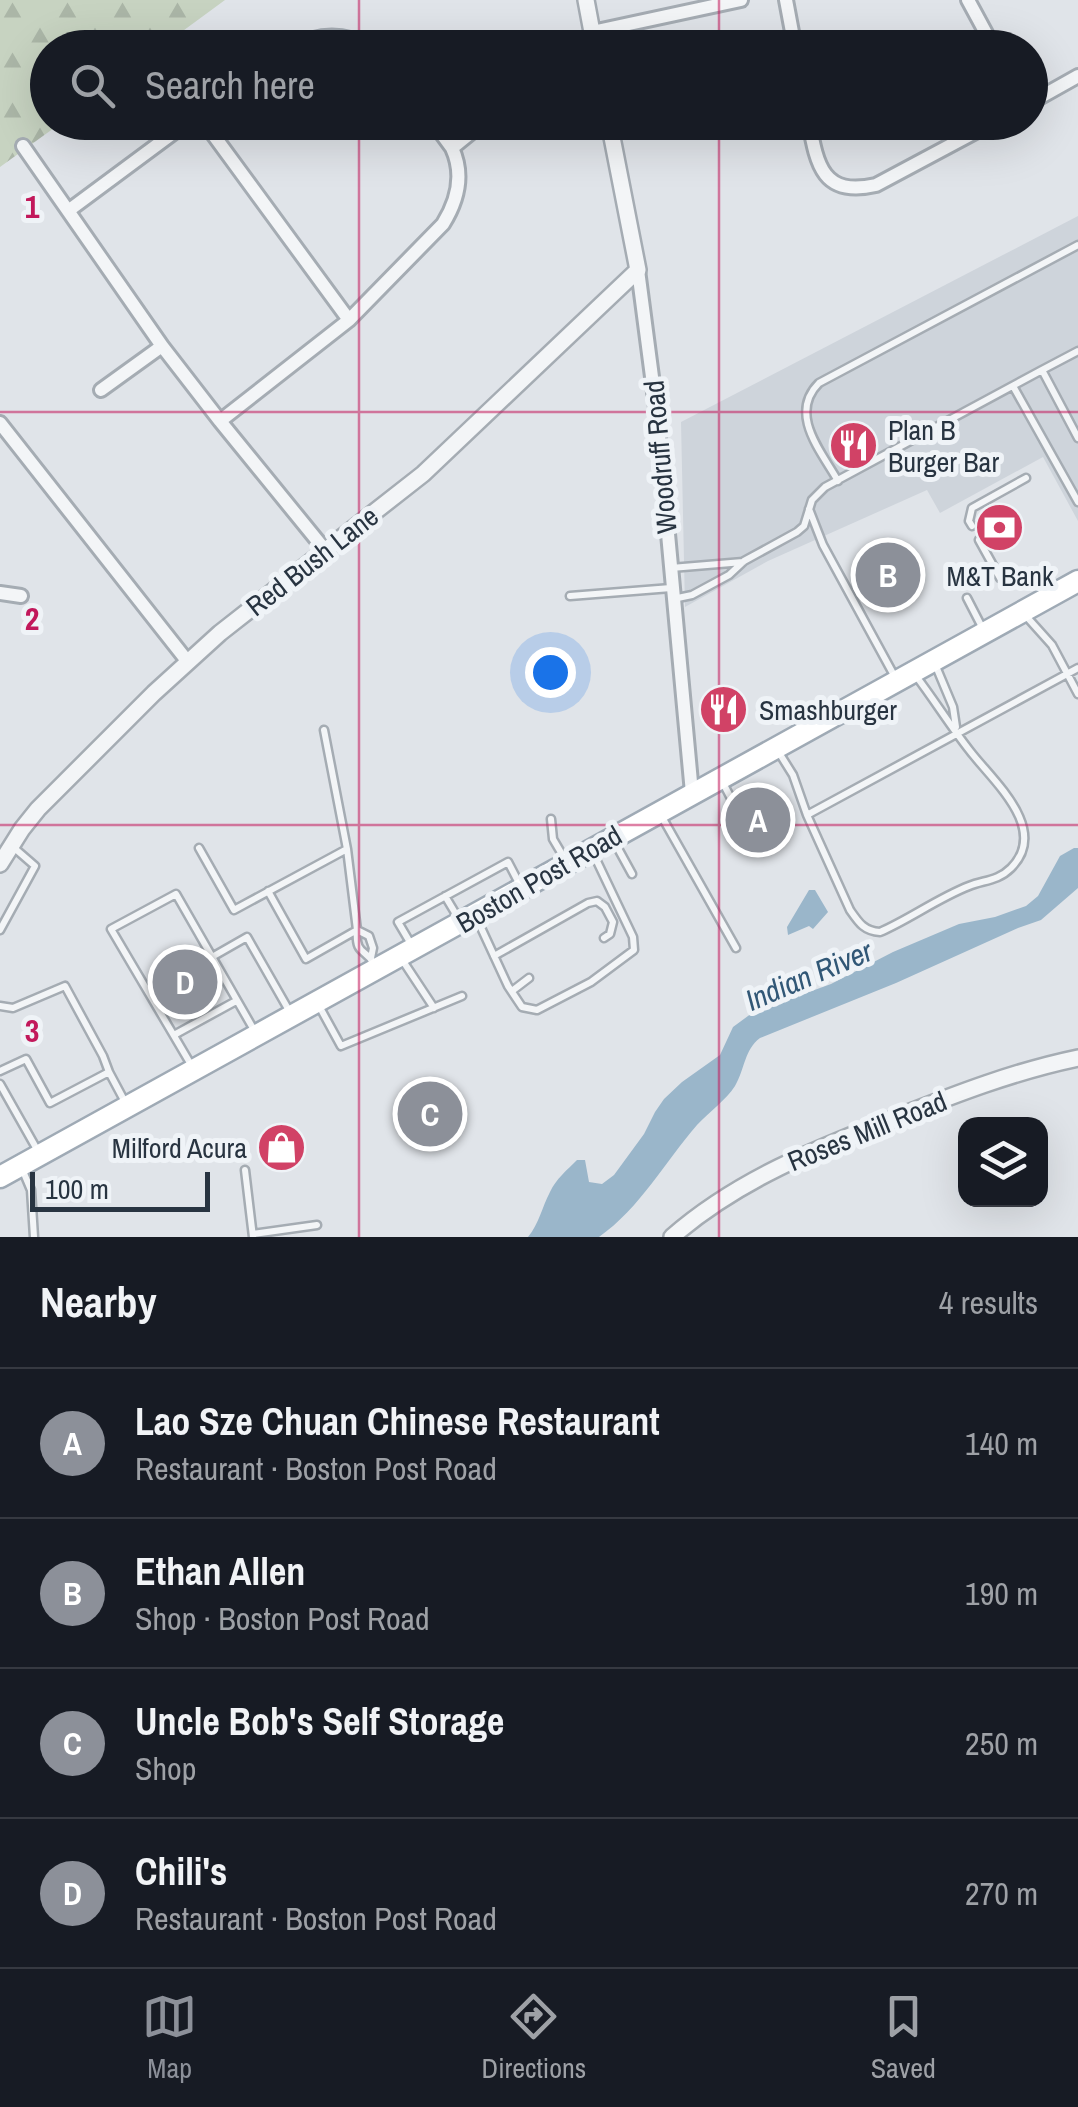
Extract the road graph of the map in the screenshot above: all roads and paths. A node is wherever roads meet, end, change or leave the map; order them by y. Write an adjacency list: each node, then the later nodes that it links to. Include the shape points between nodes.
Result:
1 (586, 0): 5 (street)
2 (742, 0): 6 (street)
3 (786, 0): 7 (street)
4 (968, 0): 8 (street)
5 (591, 30)
6 (630, 30)
7 (792, 30)
8 (984, 30)
9 (1078, 76): 10 (street)
10 (1048, 93)
11 (163, 140): 20 (street)
12 (217, 140): 23 (street)
13 (446, 140): 19 (street)
14 (462, 140): 19 (street)
15 (613, 140): 22 (street, Woodruff Road)
16 (812, 140): 17 (street, via 832,182 857,190)
17 (960, 140)
18 (23, 146): 20 (street)
19 (452, 148): 23 (street, via 459,181 450,213)
20 (68, 210): 24 (street)
21 (1078, 245): 33 (lane, via 819,384 806,402 806,424)
22 (638, 270): 38 (street, Red Bush Lane, via 422,474); 40 (street, Woodruff Road)
23 (349, 320): 29 (street)
24 (162, 346): 28 (street); 29 (street)
25 (1078, 351): 26 (lane)
26 (1042, 370): 27 (lane); 31 (lane)
27 (1013, 386): 33 (lane); 34 (lane)
28 (100, 390)
29 (220, 421): 38 (street)
30 (2, 430): 51 (street)
31 (1078, 438)
32 (1026, 478): 36 (lane, via 972,508)
33 (838, 481): 35 (lane)
34 (1077, 495)
35 (808, 509): 39 (lane, via 798,532); 54 (lane)
36 (972, 526)
37 (980, 540): 41 (lane)
38 (325, 550): 51 (street, Red Bush Lane)
39 (744, 562): 40 (lane); 43 (lane, via 692,594)
40 (670, 568): 43 (street, Woodruff Road)
41 (1000, 578)
42 (1078, 581): 48 (main road, Boston Post Road)
43 (672, 593): 46 (lane); 60 (street, Woodruff Road)
44 (0, 594): 45 (street)
45 (21, 596)
46 (570, 596)
47 (967, 598): 49 (lane)
48 (1022, 612): 49 (main road, Boston Post Road); 53 (lane, via 1052,645)
49 (984, 632): 50 (main road, Boston Post Road)
50 (933, 660): 54 (main road, Boston Post Road); 57 (lane)
51 (188, 662): 66 (street, Red Bush Lane, via 50,795)
52 (1078, 668): 53 (lane)
53 (1066, 675): 55 (lane); 57 (lane)
54 (904, 676): 57 (lane); 58 (main road, Boston Post Road)
55 (1078, 694)
56 (324, 730): 69 (lane)
57 (957, 734): 63 (lane); 63 (lane, via 1021,821 1020,856 1004,874 880,932 868,931 850,910)
58 (776, 747): 59 (main road, Boston Post Road); 63 (lane)
59 (720, 777): 60 (main road, Boston Post Road); 61 (lane)
60 (692, 793): 62 (main road, Boston Post Road)
61 (734, 804)
62 (659, 811): 65 (main road, Boston Post Road); 80 (lane)
63 (807, 816)
64 (550, 819): 70 (lane)
65 (612, 838): 68 (main road, Boston Post Road); 72 (lane)
66 (11, 846): 71 (street, Red Bush Lane); 77 (lane, via 36,866)
67 (199, 848): 74 (lane, via 234,910)
68 (591, 849): 70 (main road, Boston Post Road); 86 (lane, via 634,950 536,1010 522,1007)
69 (347, 850): 74 (lane); 78 (lane)
70 (567, 862): 73 (main road, Boston Post Road)
71 (0, 864)
72 (632, 874)
73 (522, 889): 75 (lane, via 508,862); 76 (main road, Boston Post Road)
74 (268, 892): 78 (lane, via 306,959)
75 (446, 896): 76 (lane); 81 (lane, via 398,922)
76 (468, 920): 81 (main road, Boston Post Road); 83 (lane)
77 (0, 930)
78 (358, 930): 84 (lane, via 369,936)
79 (604, 938): 83 (lane, via 613,922 597,901)
80 (736, 948)
81 (407, 953): 84 (main road, Boston Post Road); 91 (lane, via 416,983)
82 (212, 956): 88 (lane); 92 (lane, via 247,937); 93 (lane, via 176,894 111,929)
83 (494, 956): 86 (lane)
84 (374, 964): 89 (main road, Boston Post Road)
85 (529, 978): 86 (lane)
86 (512, 991)
87 (462, 996): 91 (lane)
88 (236, 1001): 93 (lane); 94 (lane)
89 (318, 1003): 91 (lane, via 341,1046); 92 (main road, Boston Post Road)
90 (0, 1006): 98 (lane, via 13,1008 65,986)
91 (434, 1008)
92 (293, 1016): 94 (main road, Boston Post Road)
93 (174, 1035): 96 (lane)
94 (256, 1035): 96 (main road, Boston Post Road)
95 (1078, 1058): 107 (street, Roses Mill Road, via 1030,1068 837,1141 760,1176)
96 (194, 1069): 100 (main road, Boston Post Road)
97 (0, 1071): 98 (lane, via 26,1059 50,1103)
98 (110, 1072): 100 (lane)
99 (0, 1084): 101 (lane)
100 (127, 1106): 101 (main road, Boston Post Road)
101 (40, 1154): 102 (main road, Boston Post Road)
102 (7, 1169): 106 (lane, via 31,1190)
103 (245, 1170): 105 (lane)
104 (317, 1225): 105 (lane)
105 (253, 1236)
106 (34, 1237)
107 (672, 1237)

